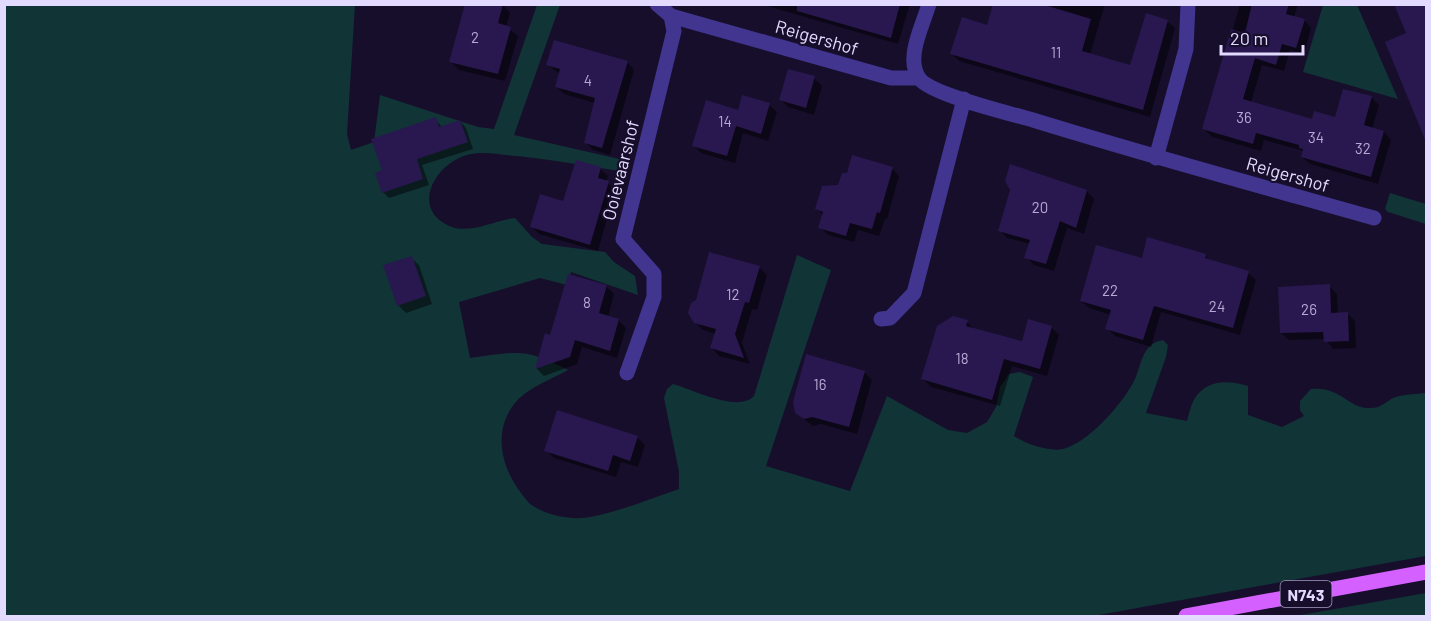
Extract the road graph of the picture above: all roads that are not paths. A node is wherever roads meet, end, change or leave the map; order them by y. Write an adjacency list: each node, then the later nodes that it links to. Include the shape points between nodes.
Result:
1 (657, 4): 4 (street)
2 (929, 4): 5 (street, via 912,59)
3 (1188, 4): 7 (street, via 1186,49)
4 (671, 16): 5 (street, Reigershof, via 891,78); 10 (street, Ooievaarshof, via 674,31 623,239 654,274 654,297)
5 (919, 78): 6 (street, Reigershof)
6 (964, 99): 7 (street, Reigershof); 9 (street, via 914,293 890,318)
7 (1156, 158): 8 (street, Reigershof)
8 (1374, 218)
9 (881, 319)
10 (627, 373)
11 (1426, 572): 12 (main road, N743)
12 (1186, 616)

